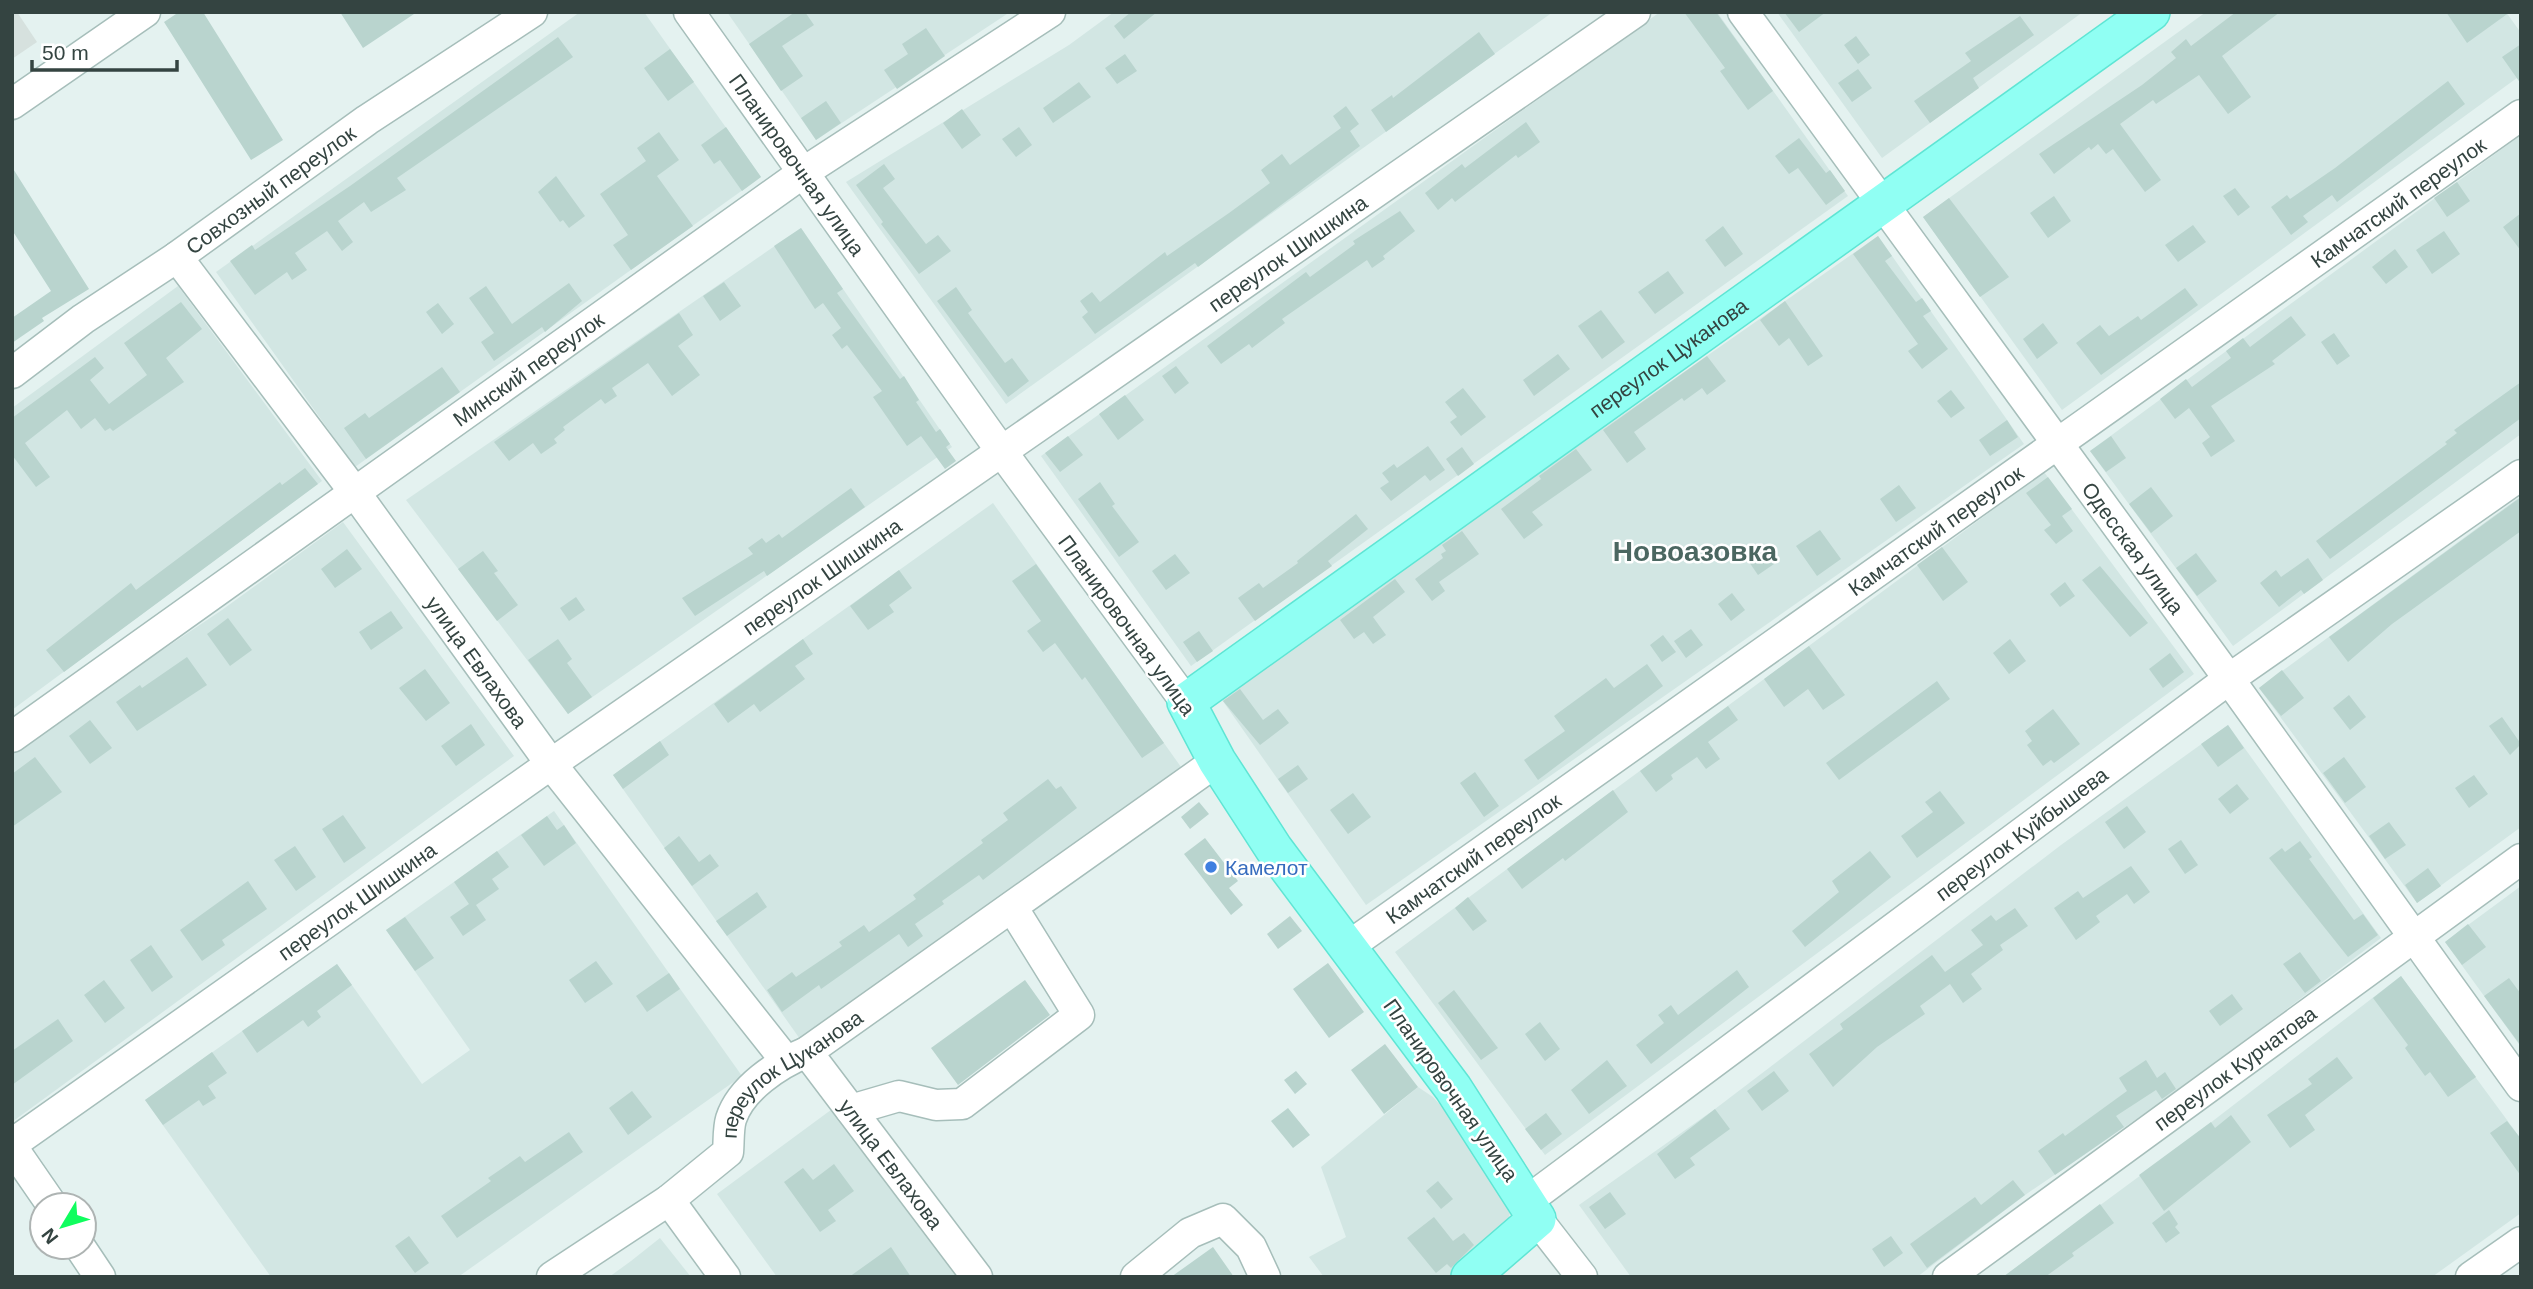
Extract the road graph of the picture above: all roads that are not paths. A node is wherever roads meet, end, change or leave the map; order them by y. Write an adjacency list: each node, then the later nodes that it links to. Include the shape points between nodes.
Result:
1 (145, 12): 8 (street)
2 (532, 12): 12 (street, Совхозный переулок, via 368,120)
3 (689, 12): 10 (street, Планировочная улица)
4 (1635, 12): 15 (street, переулок Шишкина)
5 (1744, 12): 11 (street, Одесская улица)
6 (2151, 12): 11 (main road, переулок Цуканова)
7 (1040, 15): 10 (street, Минский переулок)
8 (12, 104)
9 (2521, 115): 14 (street, Камчатский переулок)
10 (804, 172): 15 (street, Планировочная улица); 17 (street, Минский переулок)
11 (1884, 203): 14 (street, Одесская улица); 19 (main road, переулок Цуканова)
12 (177, 257): 13 (street, Совхозный переулок); 17 (street, улица Евлахова)
13 (12, 373)
14 (2056, 443): 18 (street, Одесская улица); 26 (street, Камчатский переулок)
15 (1002, 453): 19 (street, Планировочная улица); 22 (street, переулок Шишкина)
16 (2521, 475): 18 (street, переулок Куйбышева)
17 (356, 494): 20 (street, Минский переулок); 22 (street, улица Евлахова)
18 (2229, 679): 25 (street, Одесская улица); 33 (street, переулок Куйбышева)
19 (1186, 702): 21 (main road, Планировочная улица)
20 (12, 737)
21 (1217, 761): 24 (street, переулок Цуканова); 26 (main road, Планировочная улица, via 1275,849)
22 (551, 764): 27 (street, улица Евлахова); 30 (street, переулок Шишкина)
23 (2521, 859): 25 (street, переулок Курчатова)
24 (1012, 907): 27 (street, переулок Цуканова); 29 (street, via 1079,1015 962,1104 936,1105 899,1097)
25 (2414, 937): 28 (street, Одесская улица); 44 (street, переулок Курчатова)
26 (1349, 946): 33 (main road, Планировочная улица, via 1453,1088)
27 (797, 1056): 29 (street, улица Евлахова); 32 (street, переулок Цуканова, via 741,1097 731,1120 728,1152)
28 (2521, 1086)
29 (851, 1110): 36 (street, улица Евлахова)
30 (12, 1146): 31 (street)
31 (43, 1191)
32 (669, 1200): 38 (street, переулок Цуканова); 39 (street)
33 (1532, 1210): 42 (main road, переулок Куйбышева); 43 (street, Планировочная улица)
34 (2521, 1242): 45 (street)
35 (89, 1261): 37 (street)
36 (982, 1276)
37 (100, 1277)
38 (552, 1277)
39 (725, 1277)
40 (1136, 1277): 41 (street, via 1190,1233 1223,1219 1251,1247)
41 (1265, 1277)
42 (1470, 1277)
43 (1582, 1277)
44 (1948, 1277)
45 (2471, 1277)

